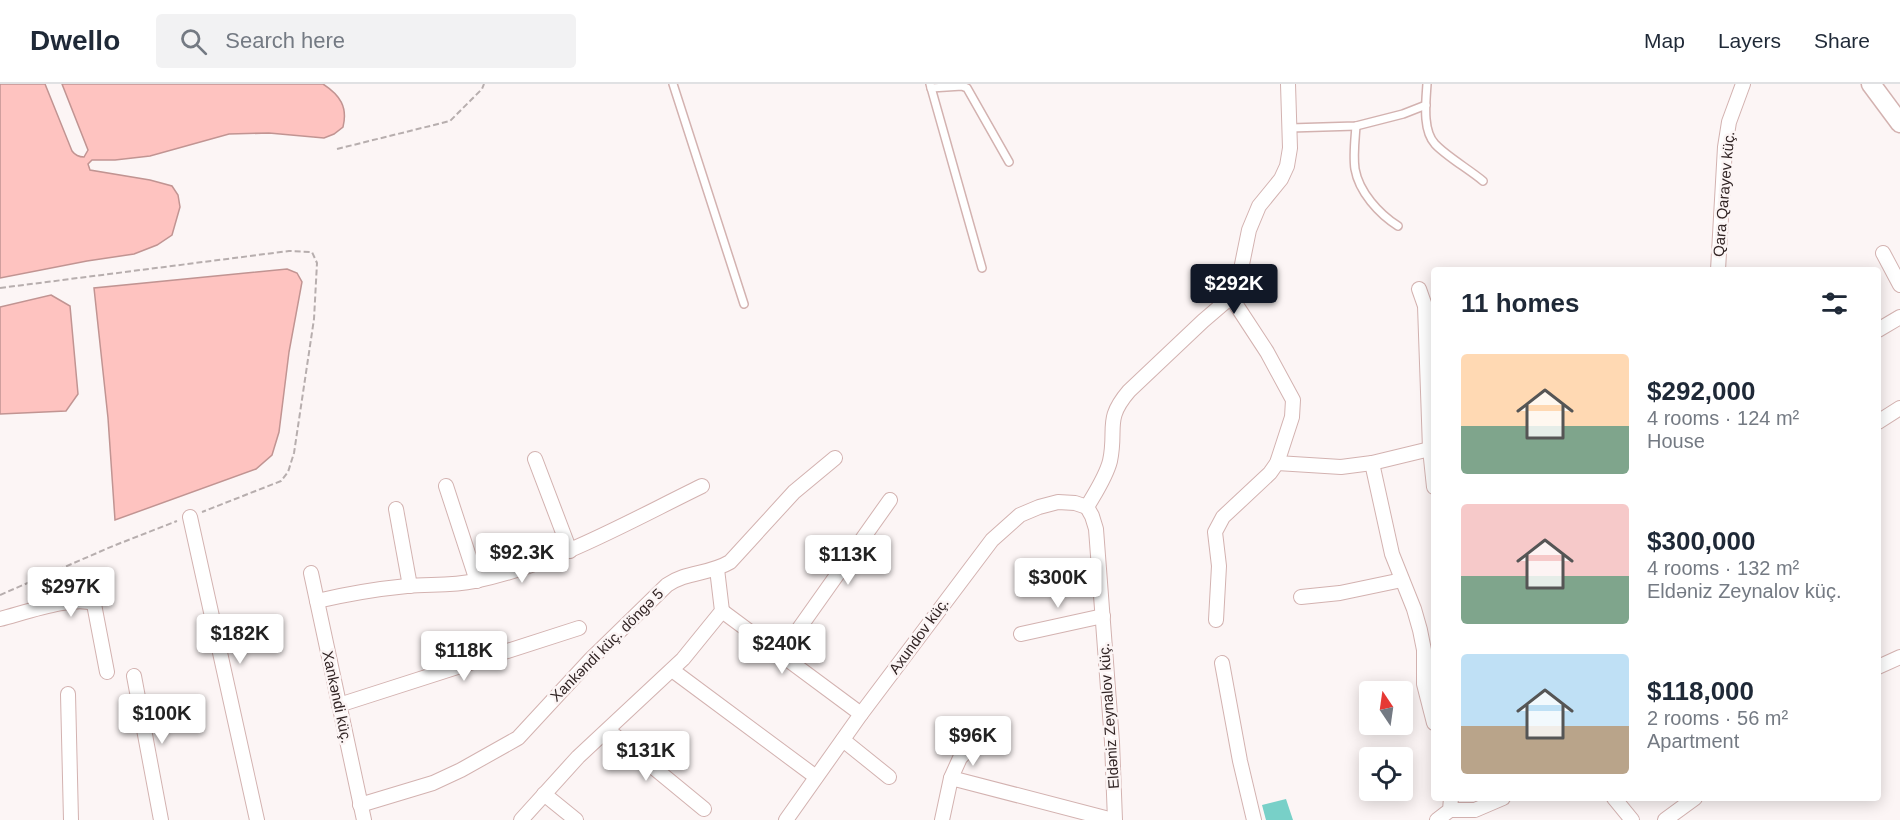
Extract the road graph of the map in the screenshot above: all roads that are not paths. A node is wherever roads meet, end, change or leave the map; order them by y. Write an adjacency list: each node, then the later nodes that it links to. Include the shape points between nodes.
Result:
1 (673, 84): 20 (lane)
2 (1288, 84): 10 (street)
3 (1427, 84): 7 (lane)
4 (1743, 84): 15 (street, Qara Qarayev küç., via 1725,147)
5 (1871, 84): 8 (street)
6 (930, 86): 11 (lane, via 967,88); 16 (lane)
7 (1426, 105): 9 (lane); 12 (lane, via 1428,130 1434,143)
8 (1900, 123)
9 (1356, 126): 10 (lane); 13 (lane, via 1357,179 1383,217)
10 (1290, 128): 19 (street, via 1287,166 1259,206)
11 (1009, 162)
12 (1484, 181)
13 (1398, 226)
14 (1883, 253): 17 (street)
15 (1718, 267)
16 (982, 268)
17 (1900, 285)
18 (1419, 289): 25 (street, via 1425,306)
19 (1231, 297): 29 (street, via 1293,400 1292,417); 34 (street, via 1118,404 1112,419 1110,462)
20 (744, 304)
21 (1900, 317): 22 (street)
22 (1881, 328)
23 (1900, 408): 24 (street)
24 (1881, 420)
25 (1431, 428)
26 (1431, 448): 30 (street)
27 (835, 458): 38 (street, Xankəndi küç. döngə 5, via 794,492 730,562)
28 (535, 459): 37 (street)
29 (1277, 463): 30 (street, via 1341,467); 48 (street, via 1223,517 1215,532 1219,566)
30 (1371, 463): 40 (street, via 1392,554)
31 (446, 486): 41 (street)
32 (702, 486): 37 (street)
33 (890, 500): 52 (street)
34 (1087, 507): 46 (street, Eldəniz Zeynalov küç., via 1096,529); 62 (street, Axundov küç., via 1058,502 1020,515 1008,524 972,564)
35 (396, 509): 42 (street)
36 (190, 517): 78 (street)
37 (570, 551): 41 (street)
38 (717, 569): 45 (street); 73 (street, Xankəndi küç. döngə 5, via 678,577 667,585 518,738 433,783)
39 (311, 573): 44 (street, Xankəndi küç.)
40 (1402, 580): 43 (street); 51 (street)
41 (477, 581): 42 (street)
42 (410, 586): 44 (street)
43 (1301, 597)
44 (317, 601): 60 (street, Xankəndi küç.)
45 (722, 610): 52 (street); 56 (street)
46 (1103, 616): 50 (street); 84 (street, Eldəniz Zeynalov küç.)
47 (0, 619): 57 (street, via 89,601 97,614)
48 (1216, 620)
49 (579, 628): 60 (street)
50 (1021, 634)
51 (1429, 650): 61 (street, via 1424,684)
52 (781, 654): 62 (street)
53 (1900, 657): 55 (street)
54 (1222, 663): 85 (street)
55 (1881, 666)
56 (672, 670): 63 (street); 66 (street)
57 (107, 672)
58 (134, 676): 77 (street)
59 (68, 694): 76 (street)
60 (339, 705): 73 (street, Xankəndi küç.)
61 (1431, 711)
62 (861, 714): 64 (street, Axundov küç.)
63 (608, 730): 69 (street); 75 (street)
64 (843, 740): 66 (street, Axundov küç.); 67 (street)
65 (975, 743): 68 (street, via 960,758)
66 (816, 777): 82 (street, Axundov küç.)
67 (889, 777)
68 (951, 778): 83 (street); 84 (street)
69 (544, 794): 80 (street); 81 (street)
70 (1496, 801): 74 (street, via 1475,810)
71 (1616, 801): 87 (street)
72 (1691, 801): 88 (street)
73 (360, 804): 79 (street, Xankəndi küç.)
74 (1450, 804): 86 (street)
75 (704, 809)
76 (71, 820)
77 (161, 820)
78 (257, 820)
79 (364, 820)
80 (521, 820)
81 (576, 820)
82 (786, 820)
83 (942, 820)
84 (1114, 820)
85 (1254, 820)
86 (1437, 820)
87 (1632, 820)
88 (1665, 820)

